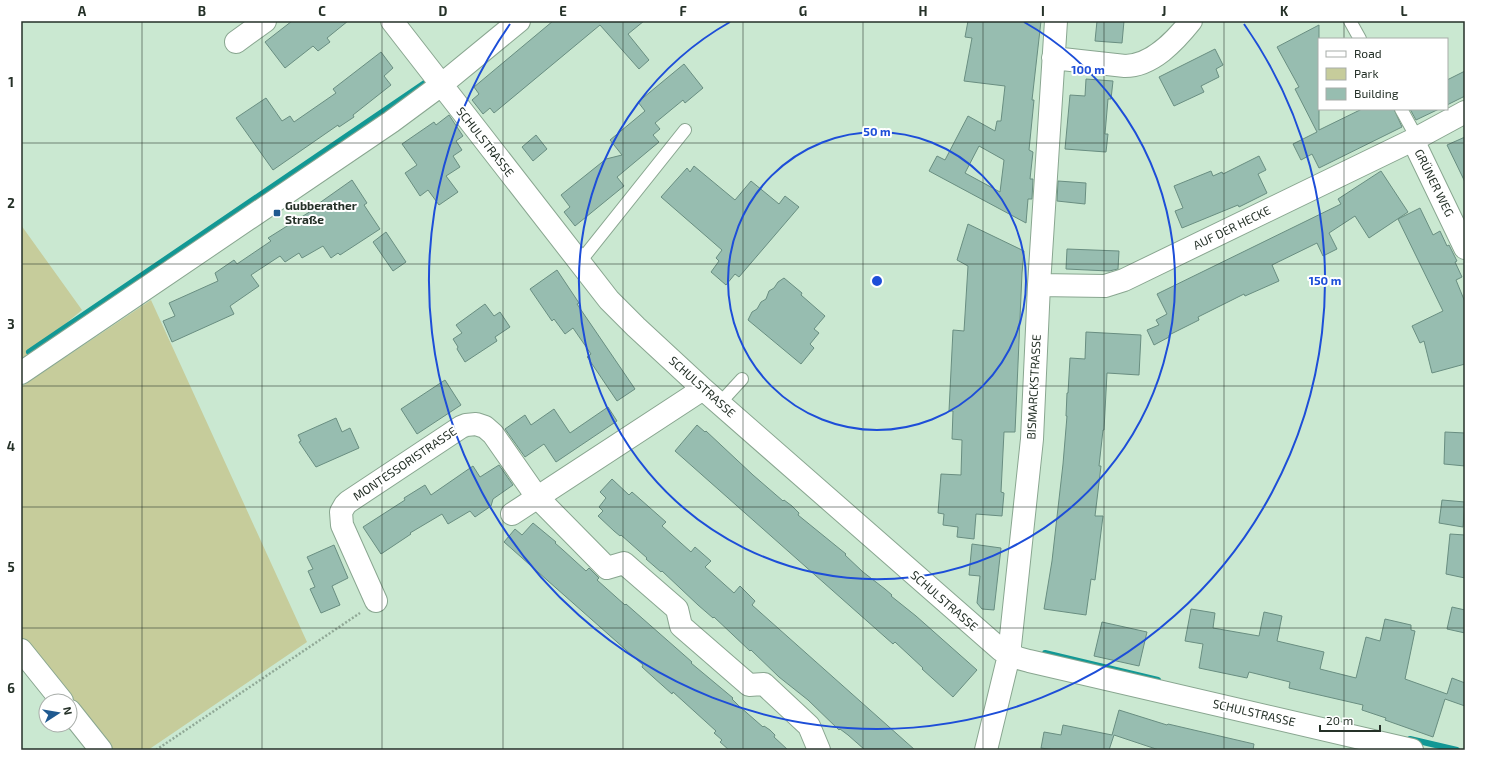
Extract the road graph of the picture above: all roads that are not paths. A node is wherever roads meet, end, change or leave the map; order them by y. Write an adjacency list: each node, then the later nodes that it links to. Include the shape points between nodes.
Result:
1 (264, 21): 8 (street)
2 (392, 21): 10 (street, SCHULSTRASSE)
3 (520, 21): 10 (street)
4 (1056, 21): 9 (street, BISMARCKSTRASSE)
5 (1191, 21): 9 (street, via 1166,48 1136,65 1124,66)
6 (1350, 21): 7 (lane)
7 (1359, 38)
8 (236, 42)
9 (1053, 58): 17 (street, BISMARCKSTRASSE)
10 (441, 85): 16 (street, SCHULSTRASSE); 18 (street, via 272,204)
11 (1401, 110): 14 (lane)
12 (1465, 112): 14 (street, AUF DER HECKE)
13 (685, 130): 16 (lane)
14 (1415, 139): 15 (street, GRÜNER WEG); 17 (street, AUF DER HECKE, via 1124,280 1105,286)
15 (1465, 248)
16 (579, 263): 20 (street, SCHULSTRASSE, via 617,308)
17 (1039, 285): 26 (street, BISMARCKSTRASSE, via 1032,440)
18 (23, 368)
19 (742, 379): 21 (lane)
20 (703, 389): 21 (street, SCHULSTRASSE); 22 (street)
21 (720, 403): 26 (street, SCHULSTRASSE, via 980,633)
22 (537, 497): 23 (street); 24 (street, MONTESSORISTRASSE, via 485,427 476,424 466,425 440,440 342,508 340,516 343,529); 30 (street, via 607,568 624,564 677,609 681,626 749,685 764,684 810,726)
23 (512, 514)
24 (376, 601)
25 (21, 650): 27 (street)
26 (1009, 655): 31 (street, BISMARCKSTRASSE); 32 (street, SCHULSTRASSE)
27 (56, 693)
28 (78, 721): 29 (street)
29 (101, 750)
30 (819, 750)
31 (986, 750)
32 (1412, 750)

